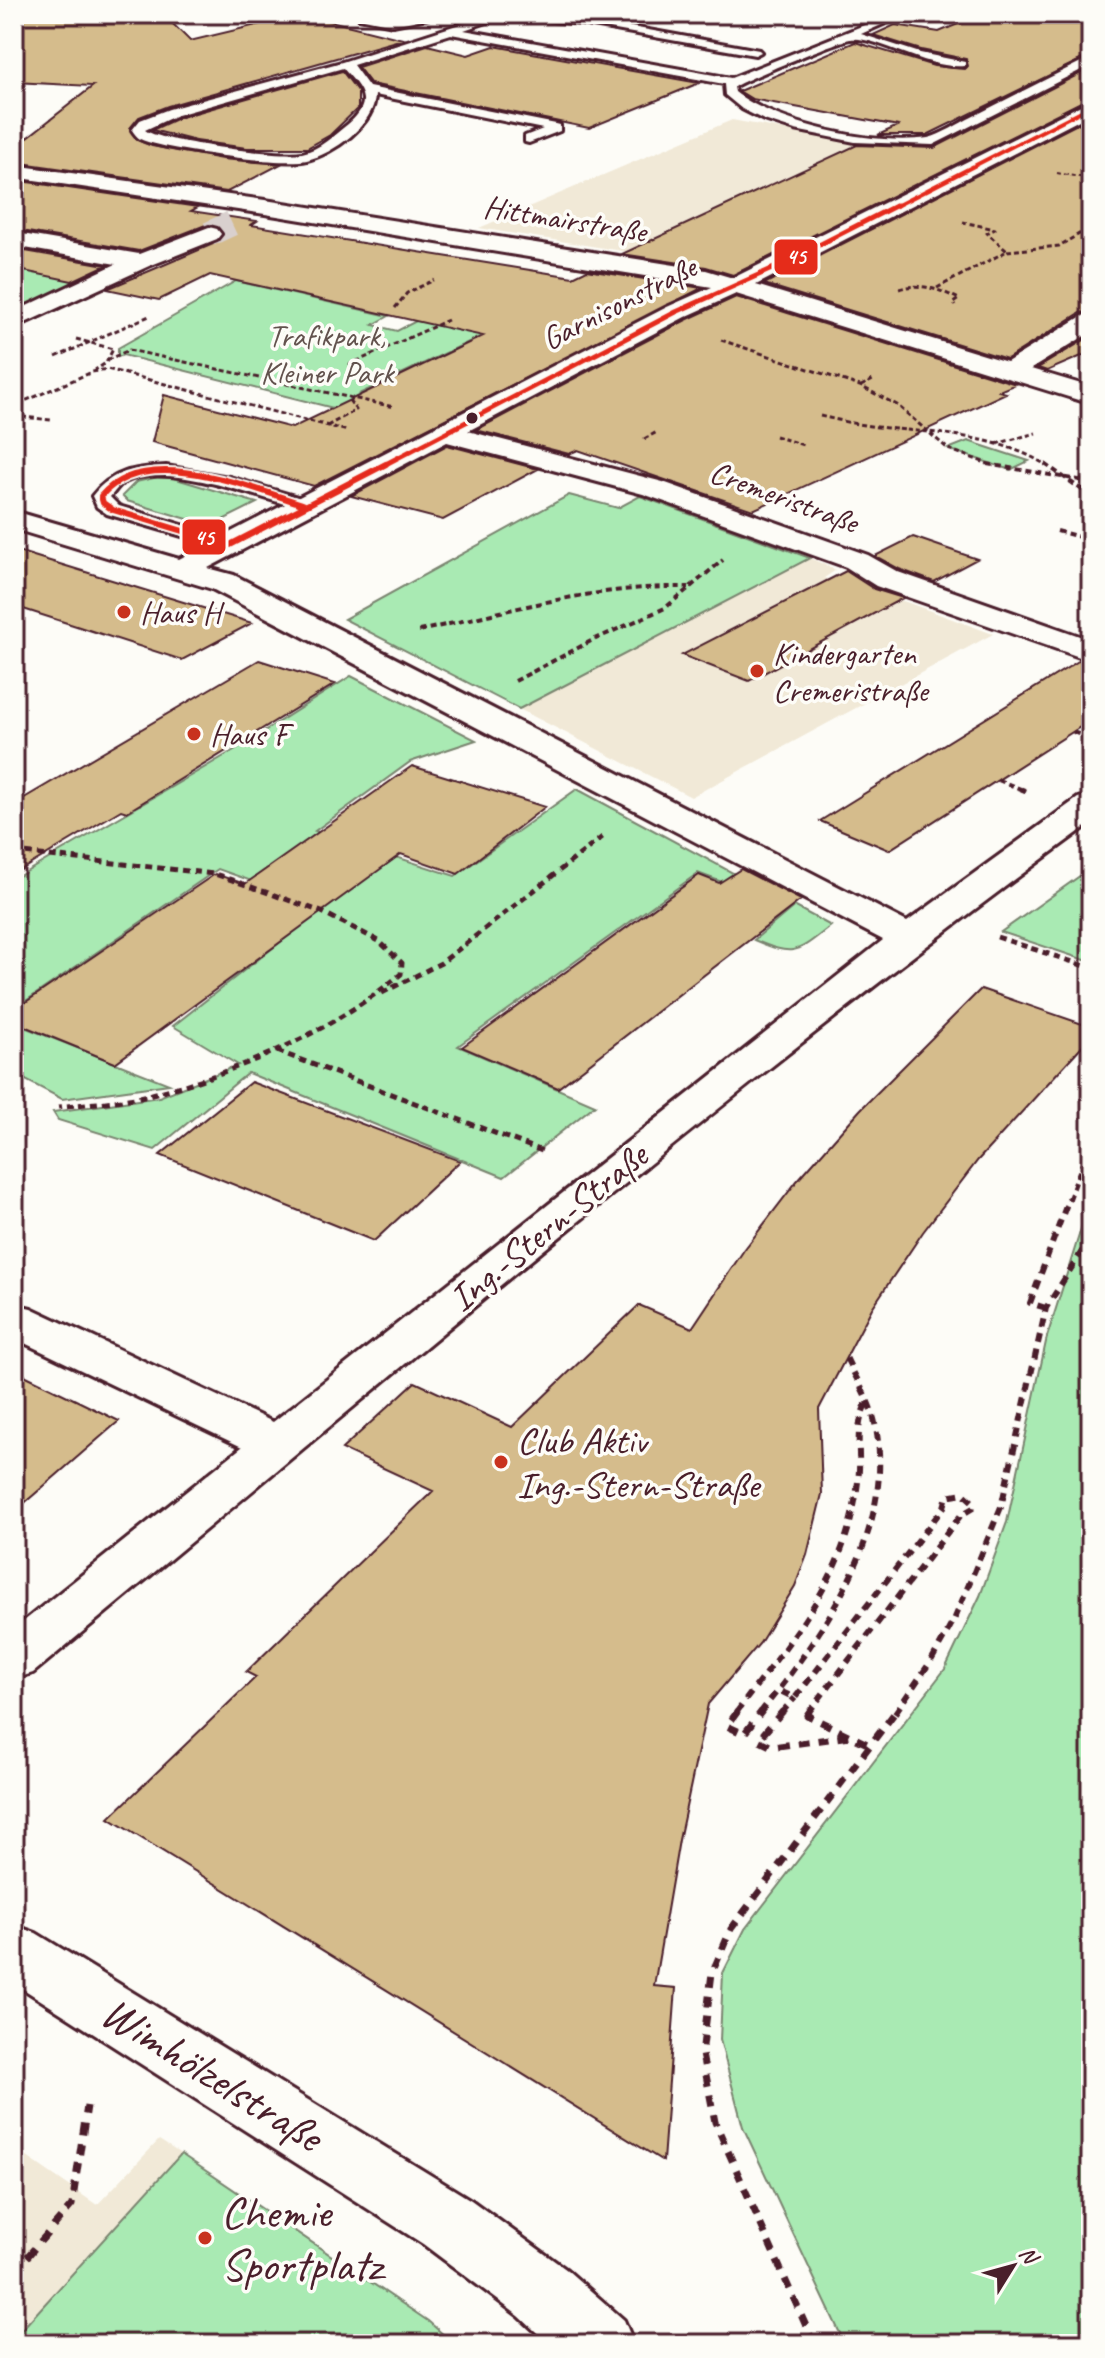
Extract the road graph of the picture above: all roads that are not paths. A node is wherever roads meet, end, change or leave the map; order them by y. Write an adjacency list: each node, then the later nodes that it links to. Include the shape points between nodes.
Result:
1 (365, 14): 2 (street, via 393,20)
2 (422, 14)
3 (901, 14): 7 (lane)
4 (643, 18): 5 (lane)
5 (619, 27): 6 (lane, via 513,15); 8 (lane)
6 (447, 30): 10 (lane); 12 (lane)
7 (848, 35): 11 (lane); 12 (lane)
8 (755, 52)
9 (1091, 61): 12 (lane, via 933,141 904,144 773,120 737,102 729,93)
10 (346, 64): 13 (lane); 13 (lane, via 173,112 138,130 161,141 265,157 304,157 328,146 360,120 371,99)
11 (961, 64)
12 (732, 82)
13 (366, 90): 15 (lane, via 556,128)
14 (1091, 106): 22 (street, Garnisonstraße)
15 (529, 139)
16 (14, 171): 17 (street, Hittmairstraße)
17 (265, 207): 18 (street); 22 (street, Hittmairstraße)
18 (241, 219)
19 (209, 234): 21 (street)
20 (14, 245): 21 (street, via 22,241)
21 (141, 261): 23 (street)
22 (736, 285): 25 (street, Hittmairstraße); 27 (street, Garnisonstraße)
23 (14, 321)
24 (1091, 321): 25 (street)
25 (1010, 371): 26 (street, Hittmairstraße)
26 (1091, 396)
27 (444, 433): 28 (street, Garnisonstraße); 32 (street, Cremeristraße, via 653,488)
28 (305, 505): 30 (street, Garnisonstraße); 30 (lane, via 190,472 165,470 115,482 101,496 113,510)
29 (14, 520): 31 (street)
30 (230, 545): 31 (street, Garnisonstraße)
31 (181, 570): 34 (street, via 223,582)
32 (1091, 651)
33 (1091, 806): 34 (street, Ing.-Stern-Straße)
34 (909, 938): 36 (street, Ing.-Stern-Straße)
35 (14, 1319): 36 (street)
36 (278, 1444): 37 (street, Ing.-Stern-Straße)
37 (14, 1659)
38 (14, 1951): 39 (street, Wimhölzelstraße, via 447,2222 543,2293)
39 (599, 2344)

